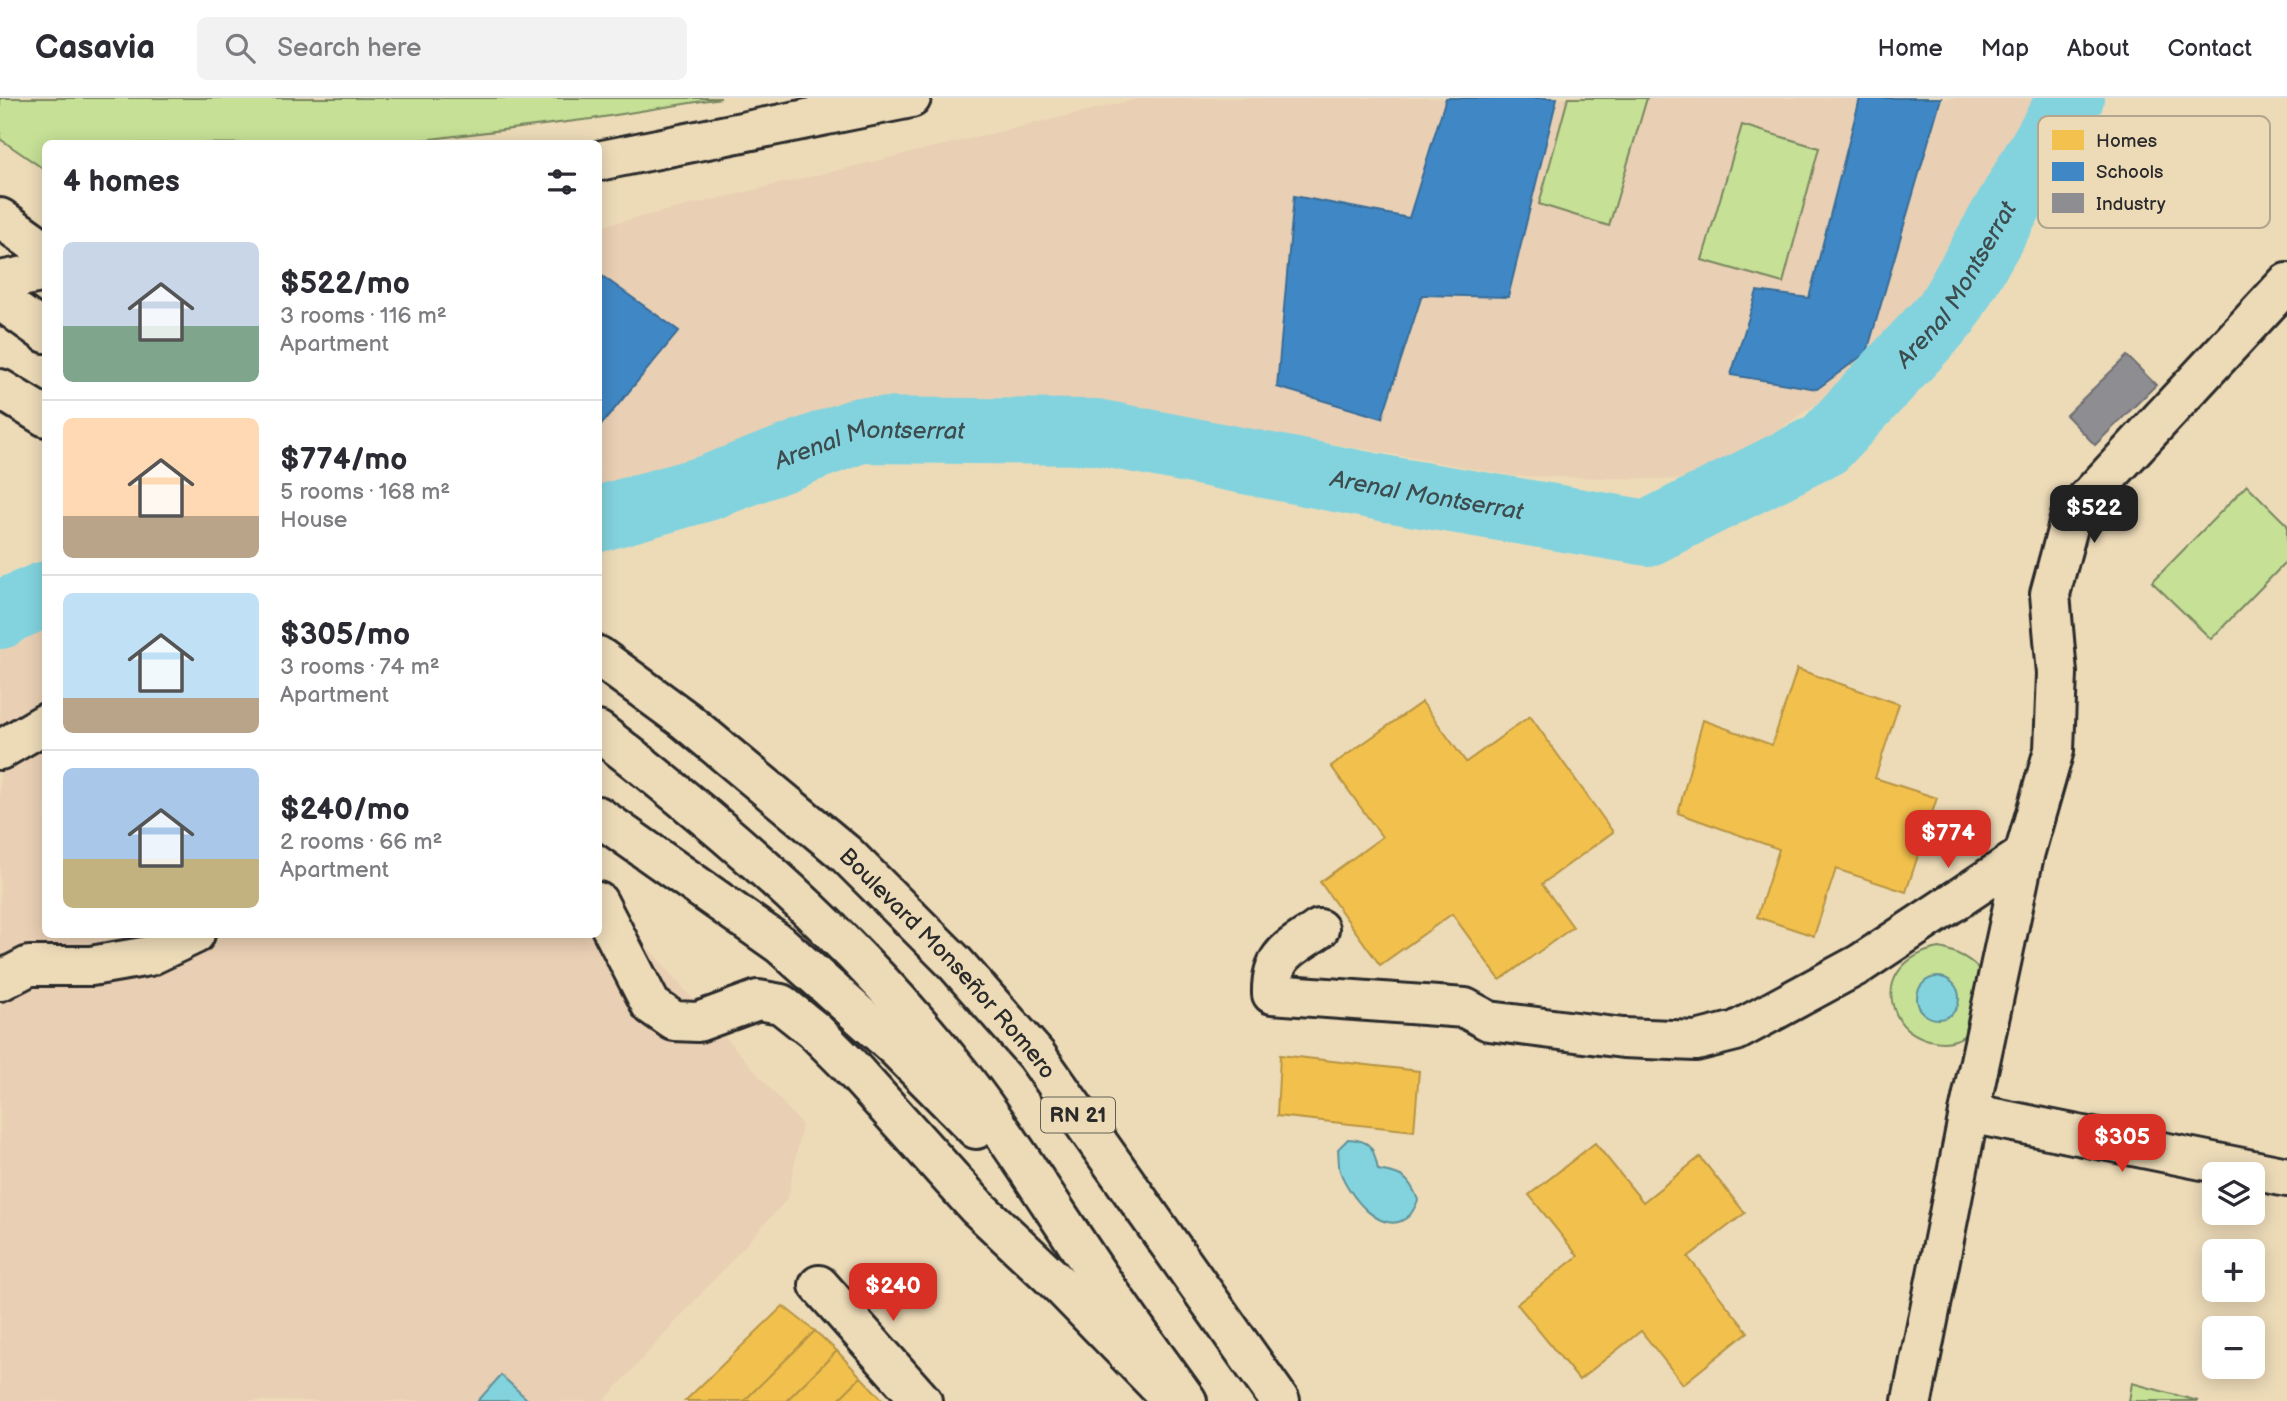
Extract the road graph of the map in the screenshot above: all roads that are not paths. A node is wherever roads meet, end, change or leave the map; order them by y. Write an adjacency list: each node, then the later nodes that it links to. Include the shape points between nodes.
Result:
1 (911, 98): 2 (main road)
2 (602, 160)
3 (0, 218): 4 (main road)
4 (42, 248)
5 (42, 273): 6 (main road)
6 (0, 281)
7 (2287, 283): 17 (main road, via 2071,516 2050,594 2057,673 2053,750)
8 (0, 300): 9 (main road)
9 (42, 329)
10 (0, 389): 11 (main road)
11 (42, 415)
12 (602, 659): 29 (main road, Boulevard Monseñor Romero / RN 21, via 685,720 846,854 955,963 1036,1055)
13 (42, 725): 15 (main road)
14 (602, 734): 24 (main road, RN 21, via 728,836 810,910 958,1073)
15 (0, 750)
16 (602, 819): 24 (main road, via 781,945 895,1047)
17 (2024, 855): 19 (main road, via 1860,964 1736,1031 1696,1041 1623,1038 1489,1020 1465,1008 1272,994 1271,977 1280,956); 22 (main road)
18 (602, 910): 27 (main road, via 651,1004 674,1021 698,1022 758,1000 781,1004 815,1031 977,1207)
19 (1319, 929)
20 (187, 938): 21 (main road, via 149,957 91,966 29,966)
21 (0, 981)
22 (1969, 1113): 23 (main road); 30 (main road)
23 (2287, 1177)
24 (1058, 1214): 28 (main road, RN 21)
25 (819, 1285): 26 (main road)
26 (922, 1401)
27 (1173, 1401)
28 (1187, 1401)
29 (1280, 1401)
30 (1912, 1401)

